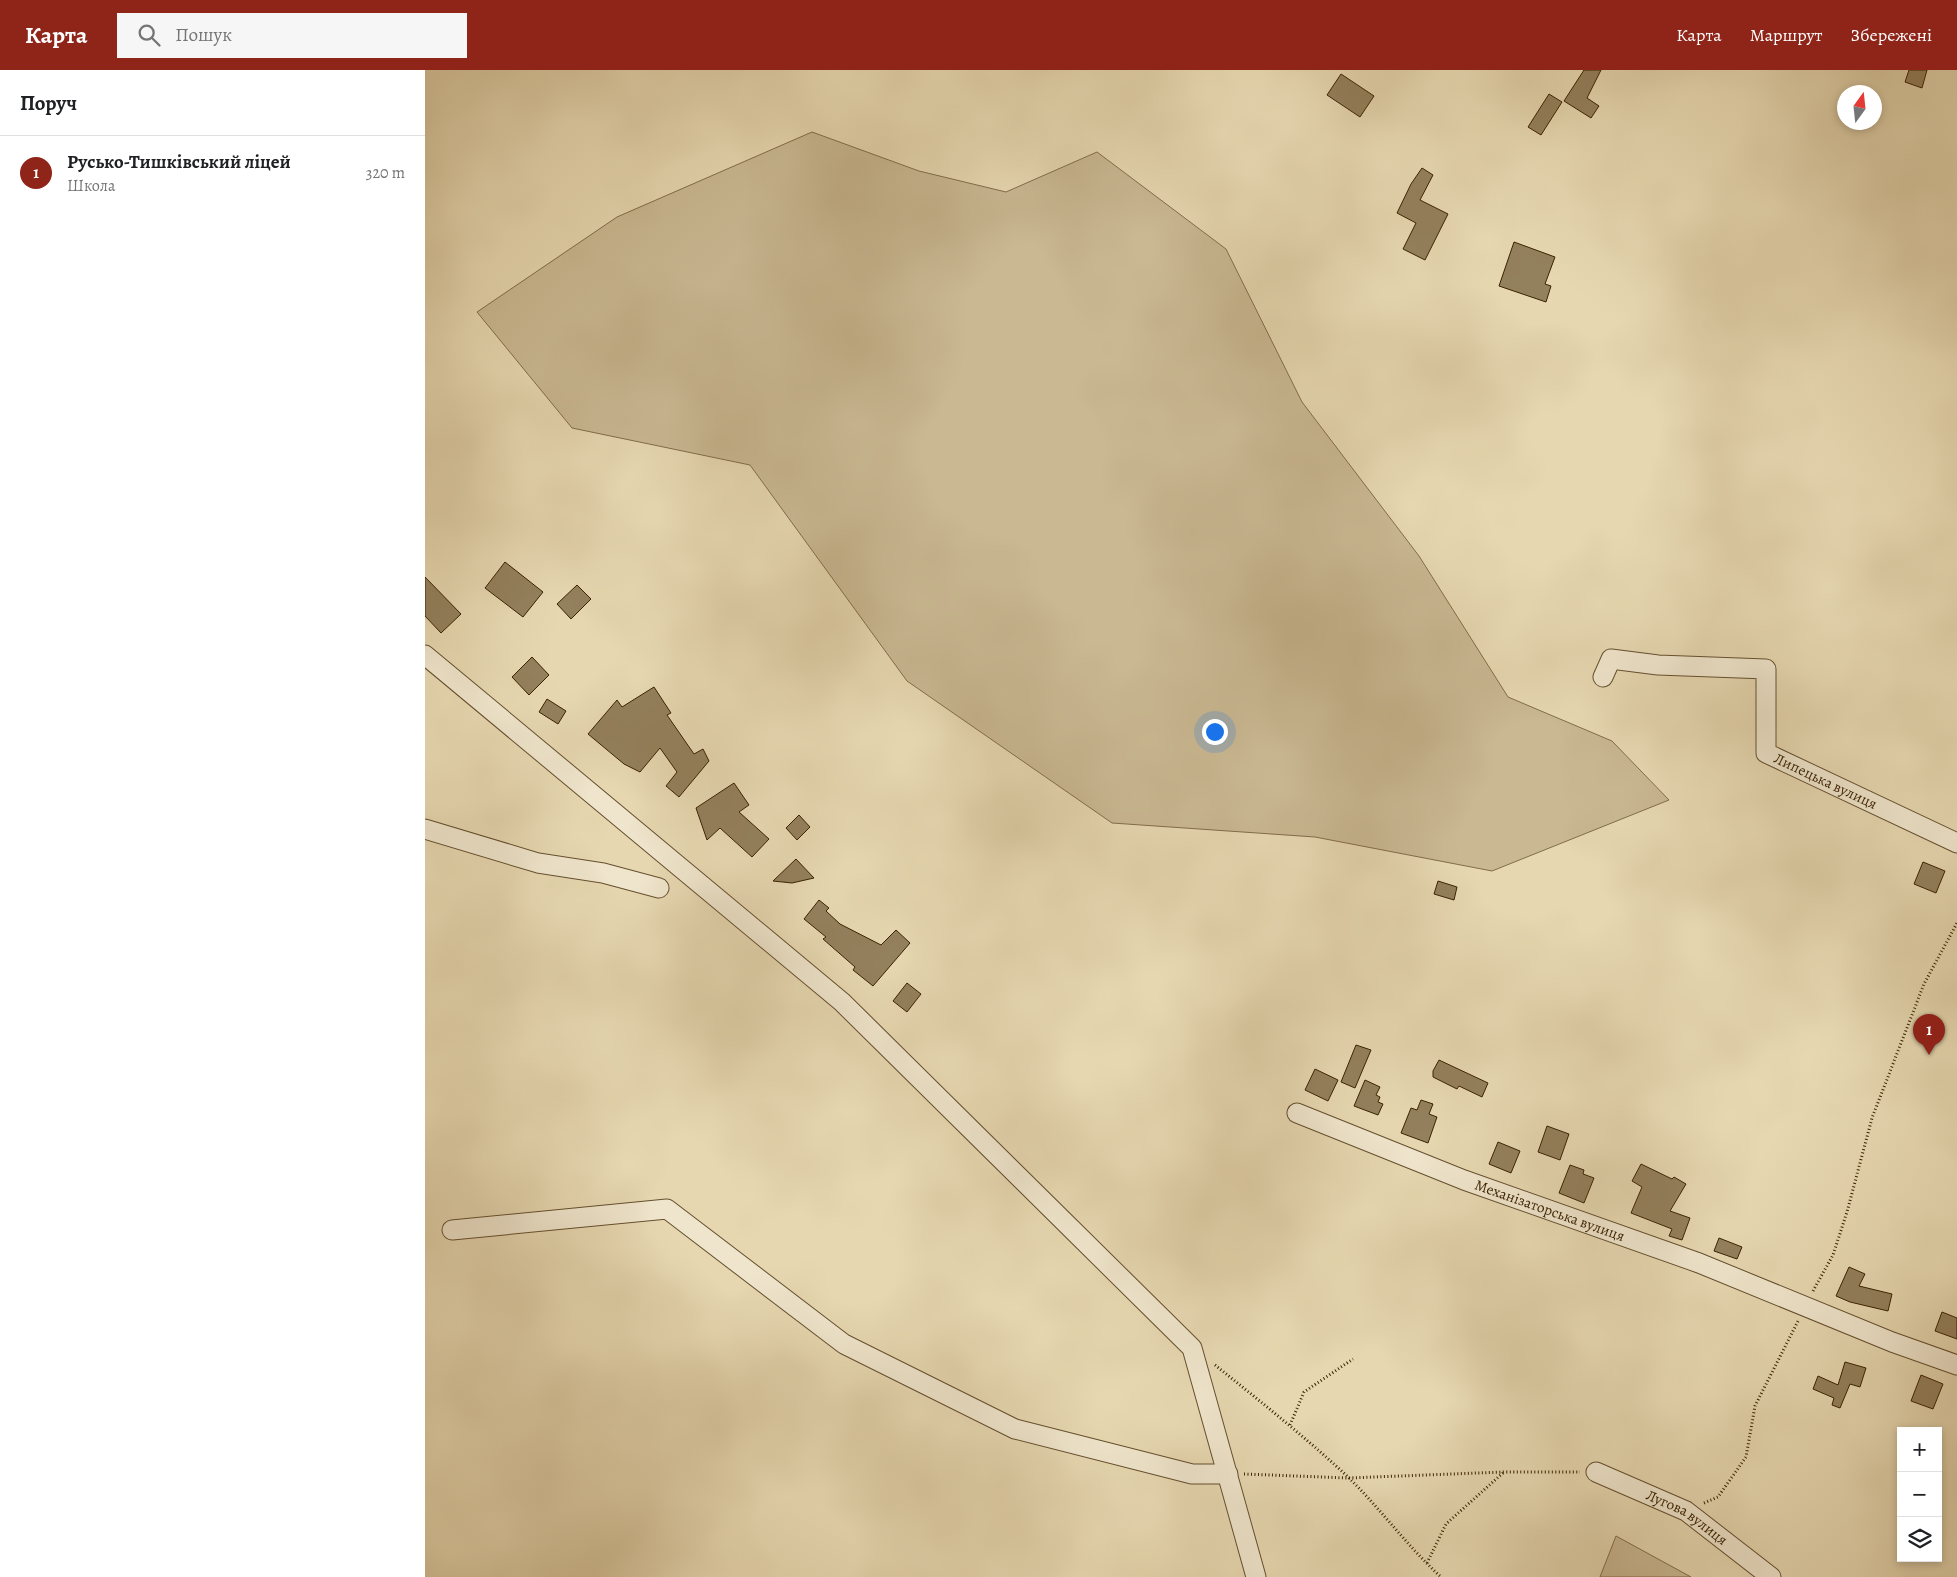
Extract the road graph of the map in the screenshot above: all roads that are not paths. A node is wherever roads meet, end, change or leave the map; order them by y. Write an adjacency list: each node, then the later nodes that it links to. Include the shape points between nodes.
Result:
1 (425, 655): 10 (street, via 842,1002 1193,1348)
2 (1603, 677): 4 (street, Липецька вулиця, via 1611,660 1658,665 1766,668 1766,753)
3 (425, 829): 5 (street, via 538,863 603,873)
4 (1957, 842)
5 (659, 888)
6 (1297, 1113): 8 (street, Механізаторська вулиця, via 1464,1180 1699,1263 1892,1342)
7 (452, 1230): 10 (street, via 667,1209 844,1344 1015,1429 1192,1474)
8 (1957, 1365)
9 (1596, 1472): 12 (street, Лугова вулиця, via 1686,1511)
10 (1228, 1474): 11 (street)
11 (1256, 1577)
12 (1771, 1577)

